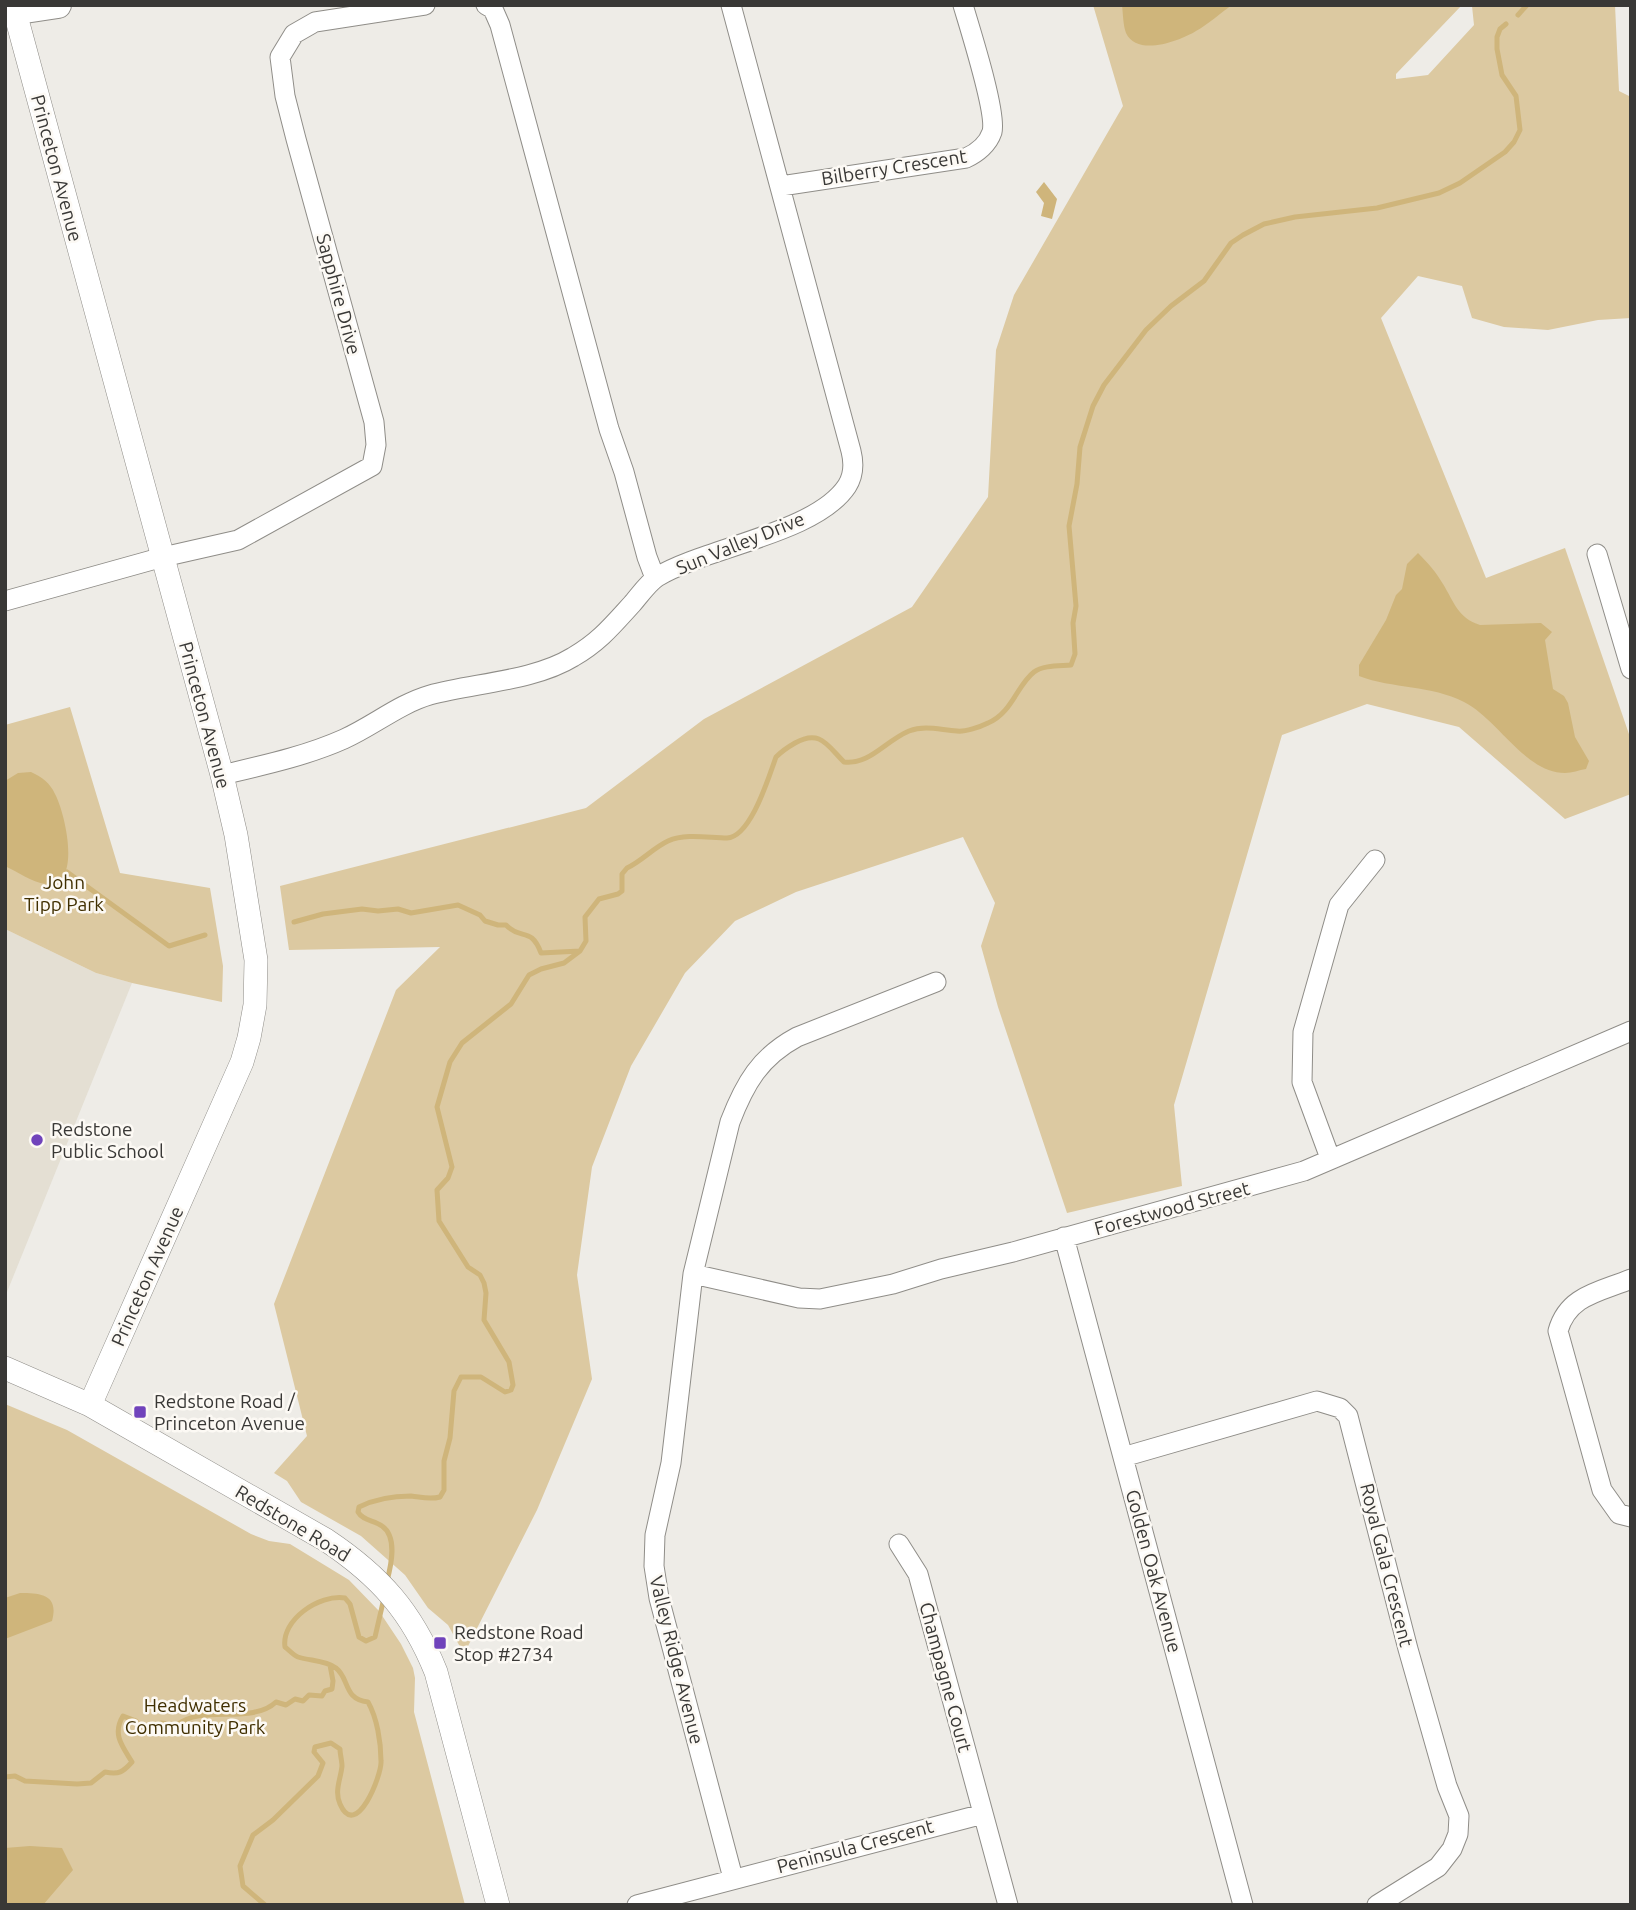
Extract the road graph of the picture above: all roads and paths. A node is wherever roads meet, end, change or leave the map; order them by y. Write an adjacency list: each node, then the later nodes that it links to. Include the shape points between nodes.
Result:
1 (58, 5): 6 (main road)
2 (425, 5): 9 (street, Sapphire Drive, via 315,22 294,34 280,57 296,139 374,422 372,466 237,540)
3 (486, 5): 10 (street, via 500,24 609,429)
4 (731, 5): 7 (street, Sun Valley Drive)
5 (963, 5): 7 (street, Bilberry Crescent, via 993,122 982,148 966,158)
6 (11, 10): 9 (street, Princeton Avenue)
7 (781, 186): 10 (street, Sun Valley Drive, via 851,450 852,474 828,506 797,524)
8 (1597, 554): 12 (street)
9 (163, 557): 11 (street); 13 (street, Princeton Avenue)
10 (655, 578): 13 (street, Sun Valley Drive, via 600,640 570,659 533,673 427,696 347,738)
11 (5, 601)
12 (1631, 669)
13 (222, 775): 22 (street, Princeton Avenue, via 256,960 253,1021 232,1085)
14 (1375, 860): 17 (street, via 1339,905 1303,1032 1302,1082)
15 (936, 982): 19 (street, Valley Ridge Avenue, via 797,1037 762,1063 730,1122)
16 (1631, 1031): 17 (street, Forestwood Street)
17 (1330, 1158): 18 (street, Forestwood Street, via 1304,1171 1237,1191)
18 (1064, 1237): 19 (street, Forestwood Street, via 893,1284 820,1298 799,1298); 23 (street, Golden Oak Avenue)
19 (693, 1274): 27 (street, Valley Ridge Avenue, via 654,1566)
20 (1631, 1279): 24 (street, via 1573,1303 1558,1331 1602,1490 1619,1514)
21 (5, 1368): 22 (street, Redstone Road)
22 (90, 1405): 28 (street, Redstone Road, via 356,1560 405,1610 436,1672)
23 (1124, 1457): 31 (street, Golden Oak Avenue); 32 (street, Royal Gala Crescent, via 1317,1401 1340,1408 1348,1416 1408,1649 1459,1816 1452,1849 1438,1867)
24 (1631, 1517)
25 (899, 1544): 26 (street, Champagne Court, via 919,1574)
26 (983, 1814): 27 (street, Peninsula Crescent); 30 (street)
27 (733, 1878): 29 (street, Peninsula Crescent)
28 (498, 1905)
29 (637, 1905)
30 (1009, 1905)
31 (1243, 1905)
32 (1377, 1905)

